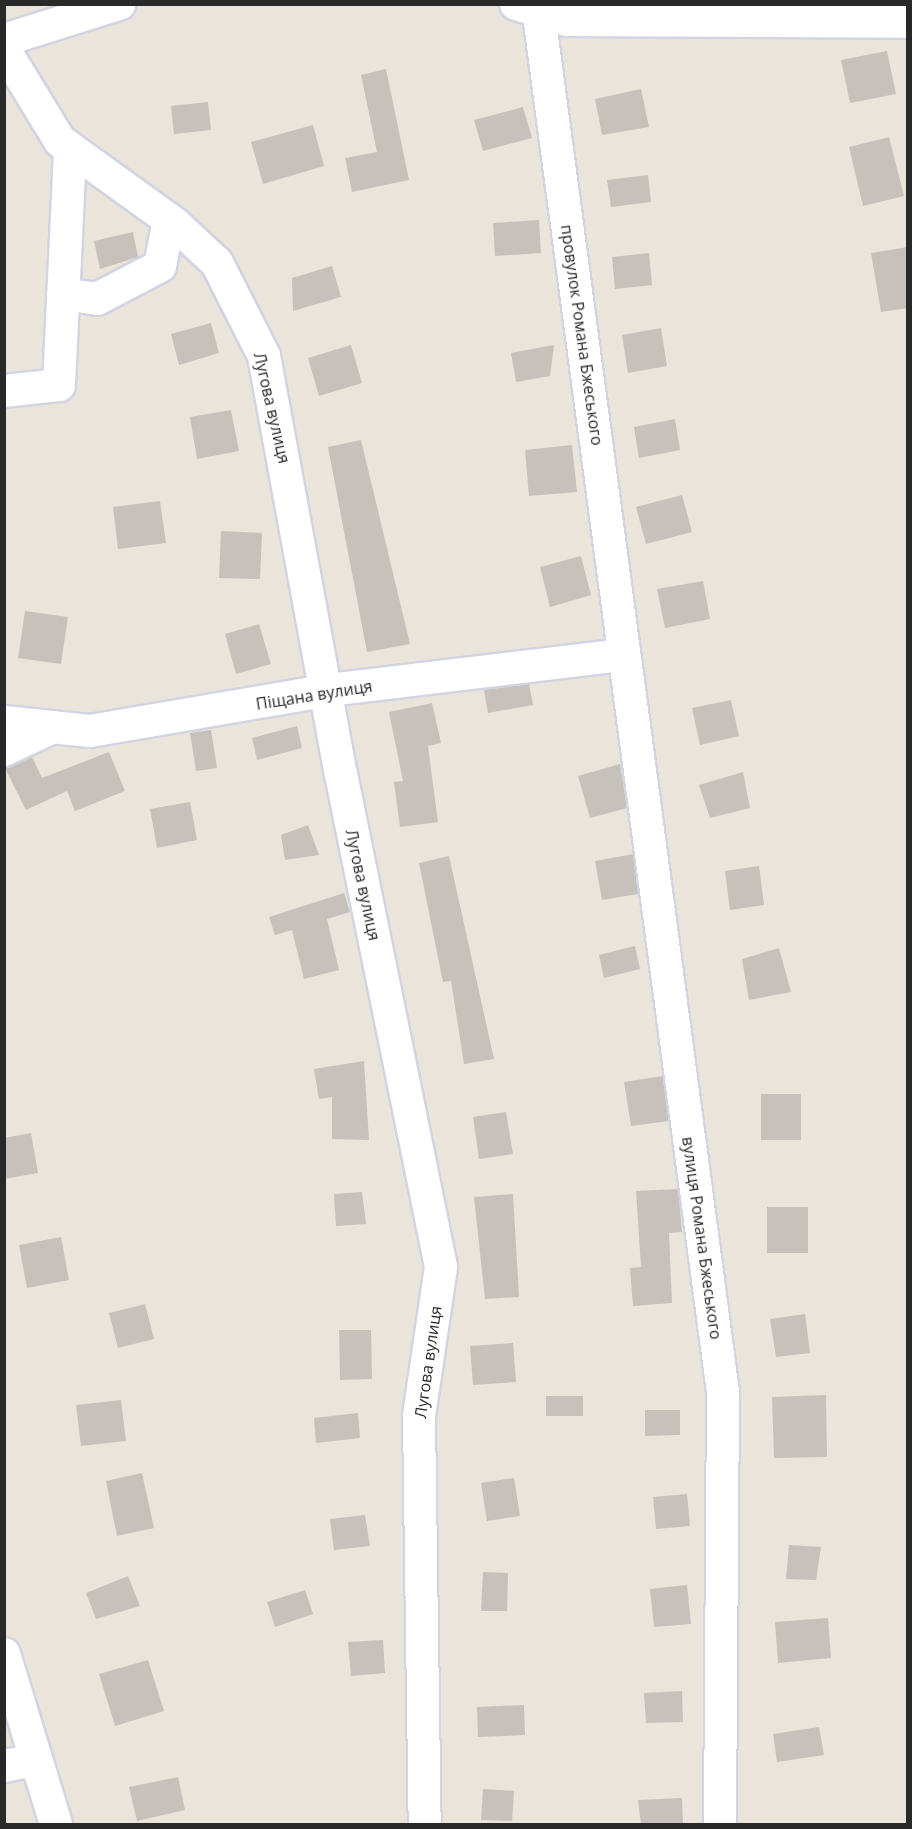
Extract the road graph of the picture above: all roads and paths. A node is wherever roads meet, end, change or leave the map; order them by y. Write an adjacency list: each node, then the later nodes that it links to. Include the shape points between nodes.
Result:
1 (119, 4): 4 (street)
2 (548, 11): 3 (street); 10 (street, провулок Романа Бжеського)
3 (908, 22)
4 (4, 40)
5 (4, 49): 6 (street, Лугова вулиця, via 60,141)
6 (70, 149): 7 (street, Лугова вулиця); 8 (street)
7 (169, 220): 8 (street, via 160,266 97,298); 11 (street, Лугова вулиця, via 217,263 264,356)
8 (63, 294): 9 (street, via 59,385)
9 (4, 391)
10 (624, 655): 11 (street, Піщана вулиця); 19 (street, вулиця Романа Бжеського, via 723,1393)
11 (329, 690): 13 (street, Піщана вулиця, via 90,731); 18 (street, Лугова вулиця, via 341,774 441,1267 419,1416)
12 (4, 722): 13 (street, Піщана вулиця)
13 (54, 727): 14 (street)
14 (4, 750)
15 (4, 1654): 16 (street)
16 (19, 1763): 17 (street)
17 (56, 1824)
18 (425, 1824)
19 (720, 1824)

